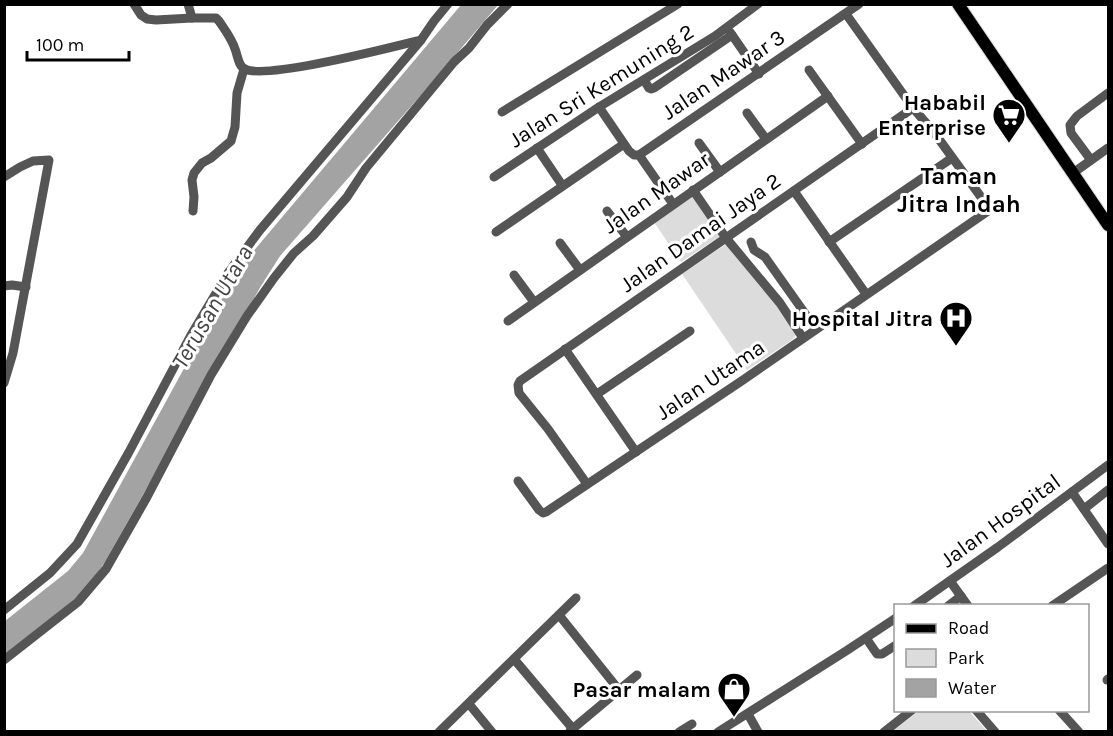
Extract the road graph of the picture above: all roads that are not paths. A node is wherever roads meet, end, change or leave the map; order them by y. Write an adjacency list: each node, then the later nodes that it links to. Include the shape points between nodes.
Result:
1 (134, 4): 10 (street, via 147,19)
2 (188, 4): 10 (street)
3 (448, 4): 12 (street)
4 (508, 4): 86 (street, via 454,62 366,168 347,197 274,278 211,375 106,569 86,594)
5 (678, 4): 20 (street, Jalan Sri Kemuning 2)
6 (758, 4): 11 (street, Jalan Sri Kemuning 2)
7 (859, 4): 9 (street, Jalan Mawar 3)
8 (958, 4): 32 (main road)
9 (846, 14): 15 (street, Jalan Mawar 3); 19 (street)
10 (192, 18): 13 (street, via 216,18)
11 (730, 32): 15 (street); 18 (street, Jalan Sri Kemuning 2)
12 (421, 40): 13 (street, via 280,70); 80 (street, via 228,273 77,544 50,573)
13 (244, 69): 39 (street, via 231,141 194,173)
14 (809, 70): 17 (street)
15 (759, 74): 28 (street, Jalan Mawar 3)
16 (1108, 93): 30 (street, via 1070,125 1071,133)
17 (828, 96): 22 (street, Jalan Mawar); 25 (street)
18 (599, 108): 24 (street); 26 (street, Jalan Sri Kemuning 2)
19 (913, 108): 25 (street, Jalan Damai Jaya 2); 29 (street)
20 (502, 112)
21 (747, 112): 22 (street)
22 (766, 139): 31 (street, Jalan Mawar)
23 (699, 143): 31 (street)
24 (624, 144): 28 (street); 35 (street)
25 (862, 144): 37 (street, Jalan Damai Jaya 2)
26 (537, 148): 34 (street, Jalan Sri Kemuning 2); 35 (street)
27 (1108, 148): 30 (street)
28 (639, 155): 38 (street)
29 (952, 158): 46 (street); 52 (street, Jalan Utama, via 989,208)
30 (1091, 160): 32 (street)
31 (720, 172): 36 (street, Jalan Mawar)
32 (1073, 173): 41 (main road)
33 (4, 177): 51 (street, via 33,161 49,160)
34 (494, 177)
35 (562, 186): 42 (street)
36 (693, 190): 38 (street, Jalan Mawar); 44 (street)
37 (794, 191): 44 (street, Jalan Damai Jaya 2); 46 (street)
38 (674, 204): 43 (street, Jalan Mawar)
39 (193, 211)
40 (607, 211): 43 (street)
41 (1108, 225)
42 (496, 232)
43 (627, 237): 48 (street, Jalan Mawar)
44 (726, 238): 55 (street); 60 (street, Jalan Damai Jaya 2)
45 (751, 242): 53 (street)
46 (830, 242): 52 (street)
47 (560, 243): 48 (street)
48 (580, 270): 54 (street, Jalan Mawar)
49 (514, 275): 54 (street)
50 (4, 286): 51 (street)
51 (26, 287): 61 (street)
52 (866, 294): 57 (street, Jalan Utama)
53 (791, 295): 55 (street); 57 (street)
54 (534, 302): 56 (street, Jalan Mawar)
55 (780, 303): 59 (street)
56 (508, 321)
57 (816, 329): 59 (street, Jalan Utama)
58 (690, 331): 62 (street)
59 (803, 338): 63 (street, Jalan Utama)
60 (565, 349): 62 (street); 66 (street, Jalan Damai Jaya 2, via 523,378 518,385 519,393)
61 (4, 383)
62 (597, 394): 63 (street)
63 (636, 452): 66 (street, Jalan Utama)
64 (1108, 465): 67 (street, Jalan Hospital)
65 (518, 481): 66 (street, Jalan Utama, via 543,513)
66 (587, 484)
67 (1072, 492): 70 (street); 73 (street, Jalan Hospital)
68 (1105, 493): 69 (street); 70 (street)
69 (1108, 505)
70 (1084, 509): 71 (street)
71 (1107, 539)
72 (1108, 568): 79 (street)
73 (950, 581): 74 (street); 76 (street, Jalan Hospital)
74 (961, 596): 77 (street); 78 (street)
75 (576, 598): 81 (street)
76 (917, 604)
77 (951, 604)
78 (967, 604)
79 (1055, 604)
80 (4, 610)
81 (559, 615): 85 (street); 88 (street)
82 (894, 619): 83 (street)
83 (866, 638): 84 (street, via 877,654); 93 (street)
84 (894, 646)
85 (514, 659): 89 (street); 95 (street)
86 (4, 660)
87 (637, 675): 88 (street)
88 (619, 690): 95 (street)
89 (469, 704): 97 (street); 98 (street)
90 (911, 712): 96 (street)
91 (977, 712): 102 (street)
92 (1060, 712): 103 (street)
93 (748, 714): 100 (street); 101 (street)
94 (692, 723): 99 (street)
95 (571, 730)
96 (884, 731)
97 (439, 732)
98 (492, 732)
99 (679, 732)
100 (718, 732)
101 (758, 732)
102 (995, 732)
103 (1079, 732)

